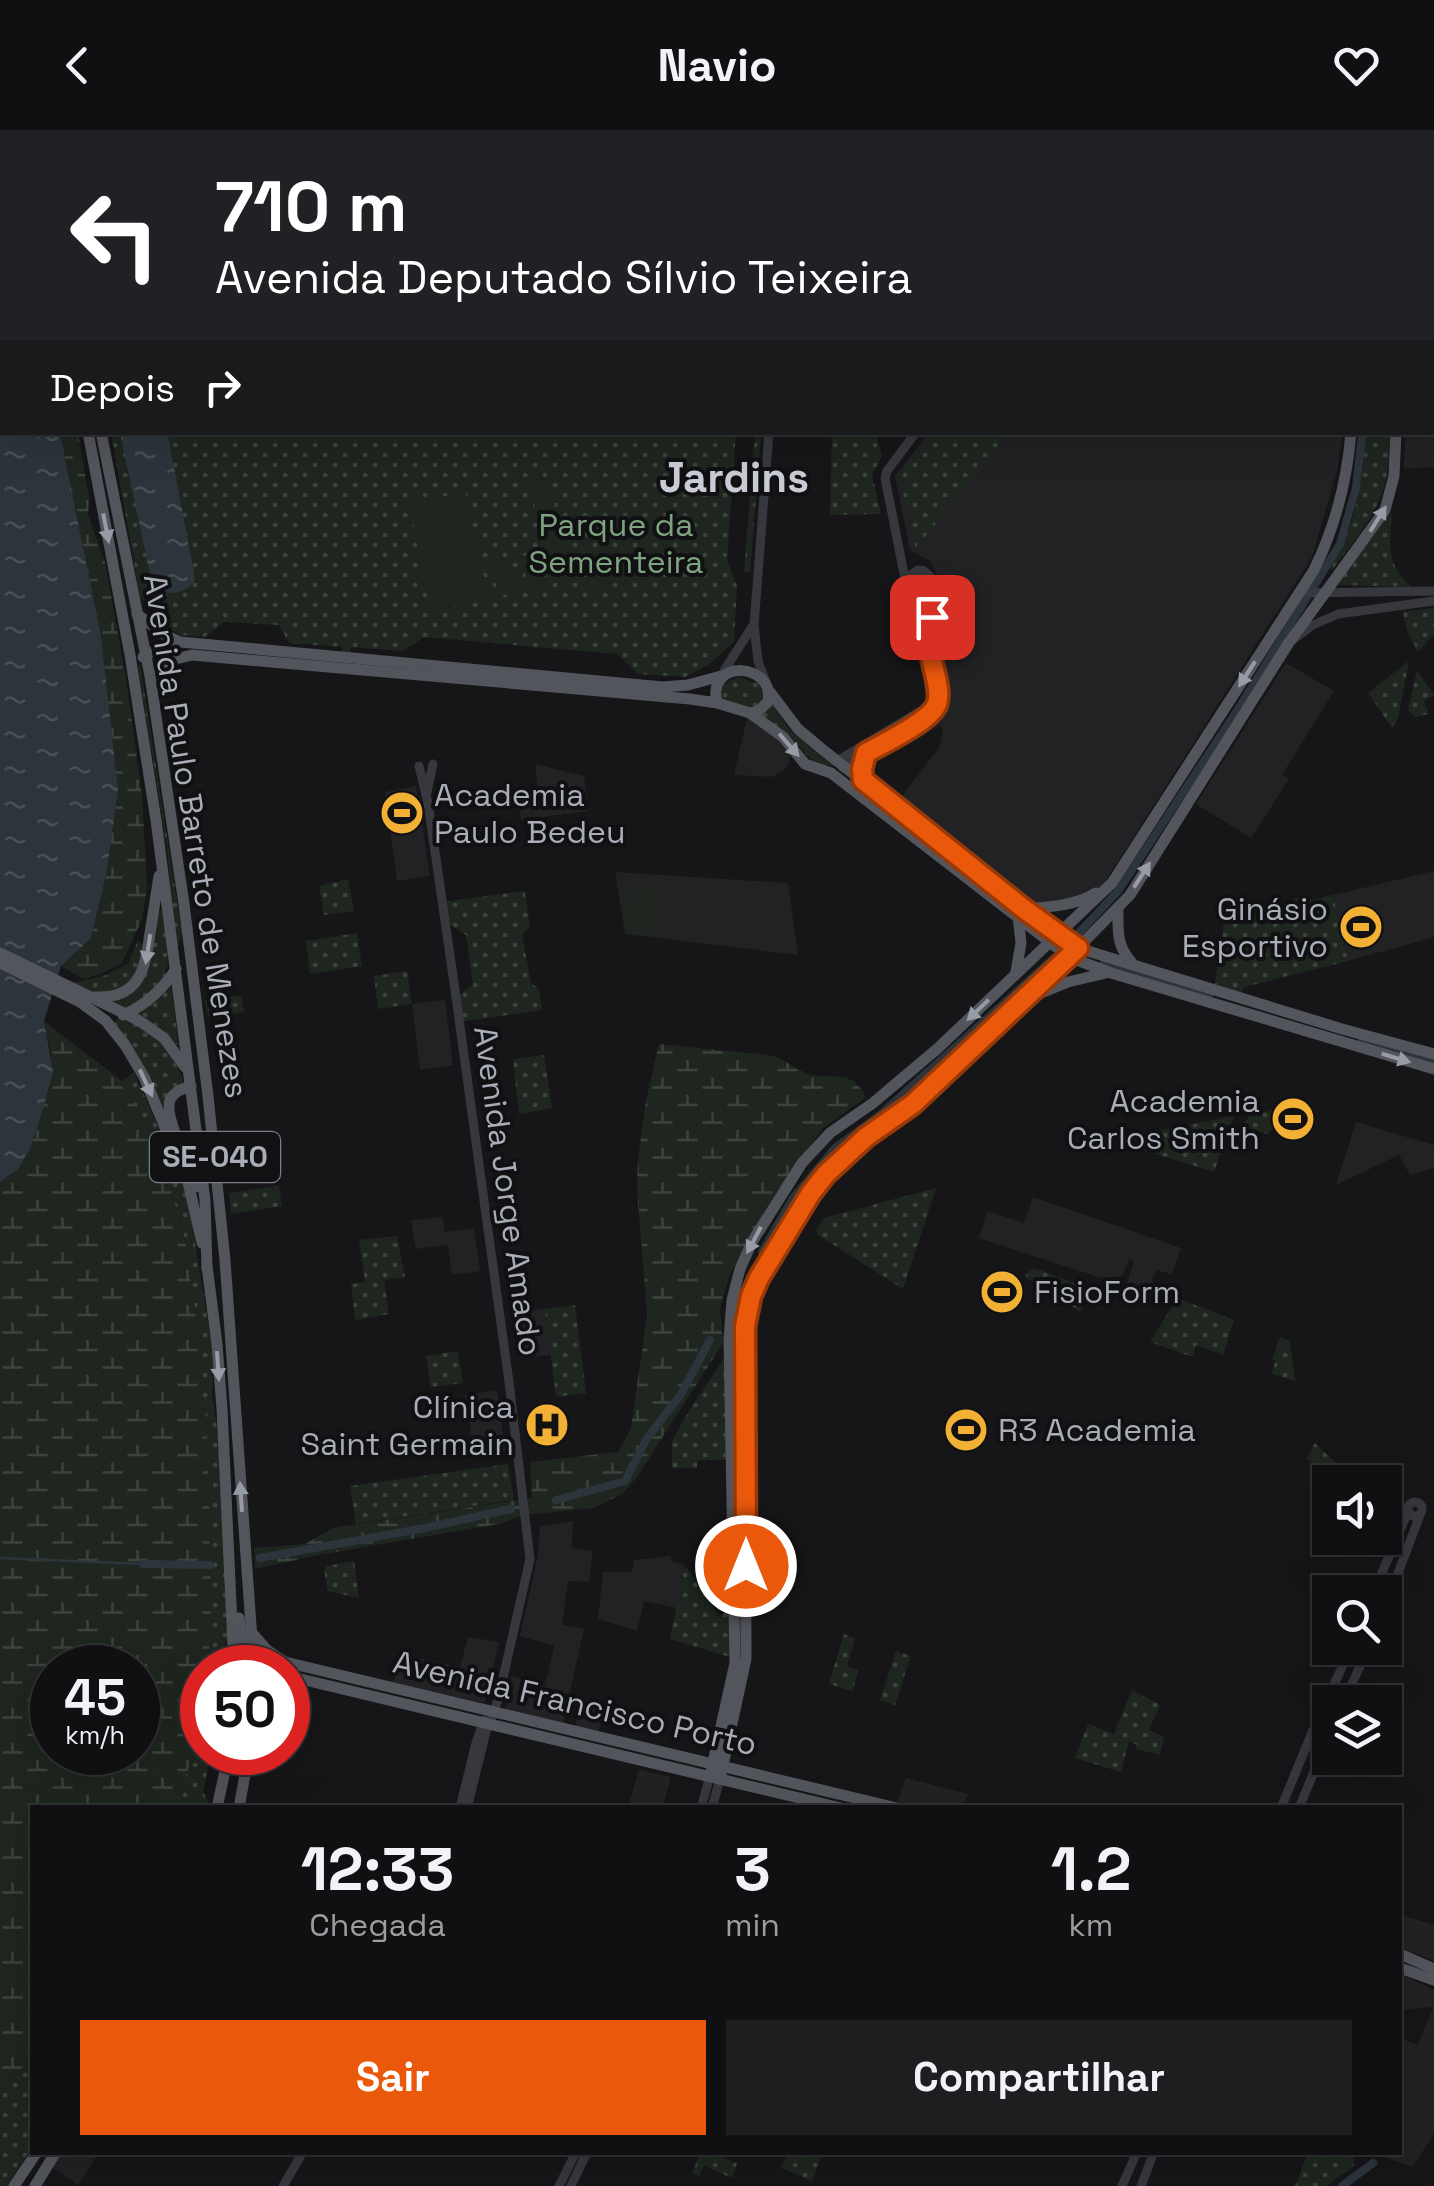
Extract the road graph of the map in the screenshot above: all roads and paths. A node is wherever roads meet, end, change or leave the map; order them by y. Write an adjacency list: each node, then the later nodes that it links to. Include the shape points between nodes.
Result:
1 (89, 435): 25 (main road, Avenida Paulo Barreto de Menezes / SE-040, one-way to 25)
2 (102, 435): 18 (main road, Avenida Paulo Barreto de Menezes / SE-040)
3 (769, 435): 19 (street)
4 (914, 435): 7 (street, via 885,478)
5 (1351, 435): 11 (main road, via 1336,516)
6 (1396, 435): 12 (main road, one-way to 6, via 1385,510)
7 (901, 551): 8 (street); 9 (street)
8 (918, 570): 9 (street); 16 (street, via 934,581)
9 (906, 584): 15 (street)
10 (1434, 591): 13 (street)
11 (1303, 592): 12 (street); 38 (main road, one-way to 38)
12 (1323, 592): 13 (street); 21 (main road)
13 (1364, 592): 17 (street)
14 (1434, 600): 17 (street)
15 (912, 601): 16 (street, via 920,609); 34 (street, via 931,703)
16 (934, 607): 31 (street, via 934,710)
17 (1365, 608): 21 (street, via 1325,618)
18 (137, 614): 20 (main road); 23 (main road, Avenida Paulo Barreto de Menezes / SE-040)
19 (754, 625): 26 (street); 28 (street)
20 (180, 642): 22 (main road); 23 (main road)
21 (1288, 644): 39 (main road, one-way to 21)
22 (256, 647): 24 (main road); 26 (main road, via 663,687)
23 (145, 654): 25 (main road); 27 (main road, Avenida Paulo Barreto de Menezes / SE-040)
24 (246, 659): 27 (main road, via 184,656); 29 (main road)
25 (131, 666): 37 (main road, Avenida Paulo Barreto de Menezes / SE-040)
26 (722, 675): 28 (main road, via 755,673); 29 (main road)
27 (150, 676): 42 (main road, Avenida Paulo Barreto de Menezes / SE-040)
28 (768, 687): 30 (main road, via 768,702); 34 (main road, via 798,729)
29 (717, 702): 30 (main road)
30 (750, 712): 34 (main road, one-way to 34, via 805,764)
31 (866, 753): 34 (street); 35 (main road)
32 (433, 764): 36 (street, Avenida Jorge Amado)
33 (419, 766): 36 (street, Avenida Jorge Amado)
34 (838, 767): 35 (main road); 40 (main road)
35 (863, 780): 40 (main road)
36 (426, 795): 80 (street, Avenida Jorge Amado, via 530,1559)
37 (161, 864): 47 (main road, Avenida Paulo Barreto de Menezes / SE-040); 50 (main road, one-way to 50, via 142,974 121,994)
38 (1112, 883): 40 (main road, via 1077,902); 41 (main road)
39 (1118, 908): 43 (main road); 46 (main road, via 1117,938)
40 (1021, 913): 41 (main road); 49 (main road)
41 (1053, 938): 43 (main road); 49 (main road)
42 (188, 942): 47 (main road); 59 (main road, Avenida Paulo Barreto de Menezes / SE-040)
43 (1074, 952): 46 (main road); 48 (main road); 51 (main road)
44 (0, 953): 50 (main road)
45 (0, 962): 50 (main road)
46 (1136, 966): 55 (main road)
47 (175, 972): 52 (main road); 58 (main road, Avenida Paulo Barreto de Menezes / SE-040)
48 (1111, 973): 51 (main road); 56 (main road, one-way to 56)
49 (1016, 974): 54 (main road, one-way to 54)
50 (85, 998): 52 (main road); 53 (main road, Avenida Paulo Barreto de Menezes)
51 (1020, 1002): 57 (main road)
52 (126, 1014): 53 (main road); 58 (main road, via 175,1050)
53 (99, 1015): 62 (main road, Avenida Paulo Barreto de Menezes / SE-040, one-way to 62, via 144,1078 188,1182)
54 (937, 1049): 57 (main road); 61 (main road, via 817,1146 802,1163)
55 (1434, 1054)
56 (1434, 1069)
57 (935, 1072): 61 (main road, via 913,1104)
58 (192, 1086): 59 (main road); 60 (main road, Avenida Paulo Barreto de Menezes / SE-040); 60 (main road, via 171,1098 168,1112)
59 (209, 1112): 71 (main road, Avenida Paulo Barreto de Menezes / SE-040, one-way to 59)
60 (205, 1200): 62 (main road, Avenida Paulo Barreto de Menezes / SE-040)
61 (785, 1211): 63 (main road, one-way to 63, via 752,1242 732,1300); 64 (main road, via 747,1312)
62 (208, 1269): 68 (main road, Avenida Paulo Barreto de Menezes / SE-040, one-way to 68)
63 (731, 1435): 64 (main road); 65 (main road)
64 (745, 1436): 66 (main road)
65 (731, 1482): 66 (main road); 83 (main road, via 735,1663)
66 (746, 1484): 83 (main road, via 745,1668)
67 (1427, 1512): 69 (street, via 1420,1503 1410,1504); 70 (street)
68 (229, 1540): 72 (main road, Avenida Paulo Barreto de Menezes / SE-040); 73 (main road)
69 (1381, 1575)
70 (1399, 1575)
71 (251, 1632): 74 (main road, Avenida Paulo Barreto de Menezes / SE-040); 80 (main road, Avenida Francisco Porto, via 285,1662)
72 (233, 1645)
73 (244, 1645)
74 (253, 1645)
75 (1344, 1665): 81 (street)
76 (1350, 1665): 77 (street)
77 (1360, 1667): 79 (street)
78 (310, 1681): 80 (main road, Avenida Francisco Porto)
79 (1352, 1685)
80 (489, 1718): 83 (main road, Avenida Francisco Porto); 89 (street, Avenida Jorge Amado)
81 (1304, 1751): 82 (street); 94 (street)
82 (1312, 1753)
83 (717, 1771): 90 (street); 91 (street); 92 (main road, Avenida Francisco Porto); 93 (main road, Avenida Francisco Porto)
84 (1312, 1774): 95 (street)
85 (224, 1775): 87 (main road)
86 (245, 1775): 88 (main road)
87 (218, 1805)
88 (240, 1805)
89 (464, 1805)
90 (702, 1805)
91 (712, 1805)
92 (831, 1805)
93 (882, 1805)
94 (1282, 1805)
95 (1300, 1805)
96 (1402, 1955): 98 (main road)
97 (1402, 1968): 98 (main road)
98 (1432, 1975)
99 (35, 2155): 107 (main road)
100 (54, 2155): 108 (main road)
101 (301, 2155): 109 (street)
102 (575, 2155): 106 (street)
103 (585, 2155): 106 (street)
104 (1135, 2155): 111 (street)
105 (1153, 2155): 112 (street)
106 (570, 2180): 110 (street)
107 (14, 2186)
108 (35, 2186)
109 (283, 2186)
110 (559, 2186)
111 (1122, 2186)
112 (1141, 2186)

